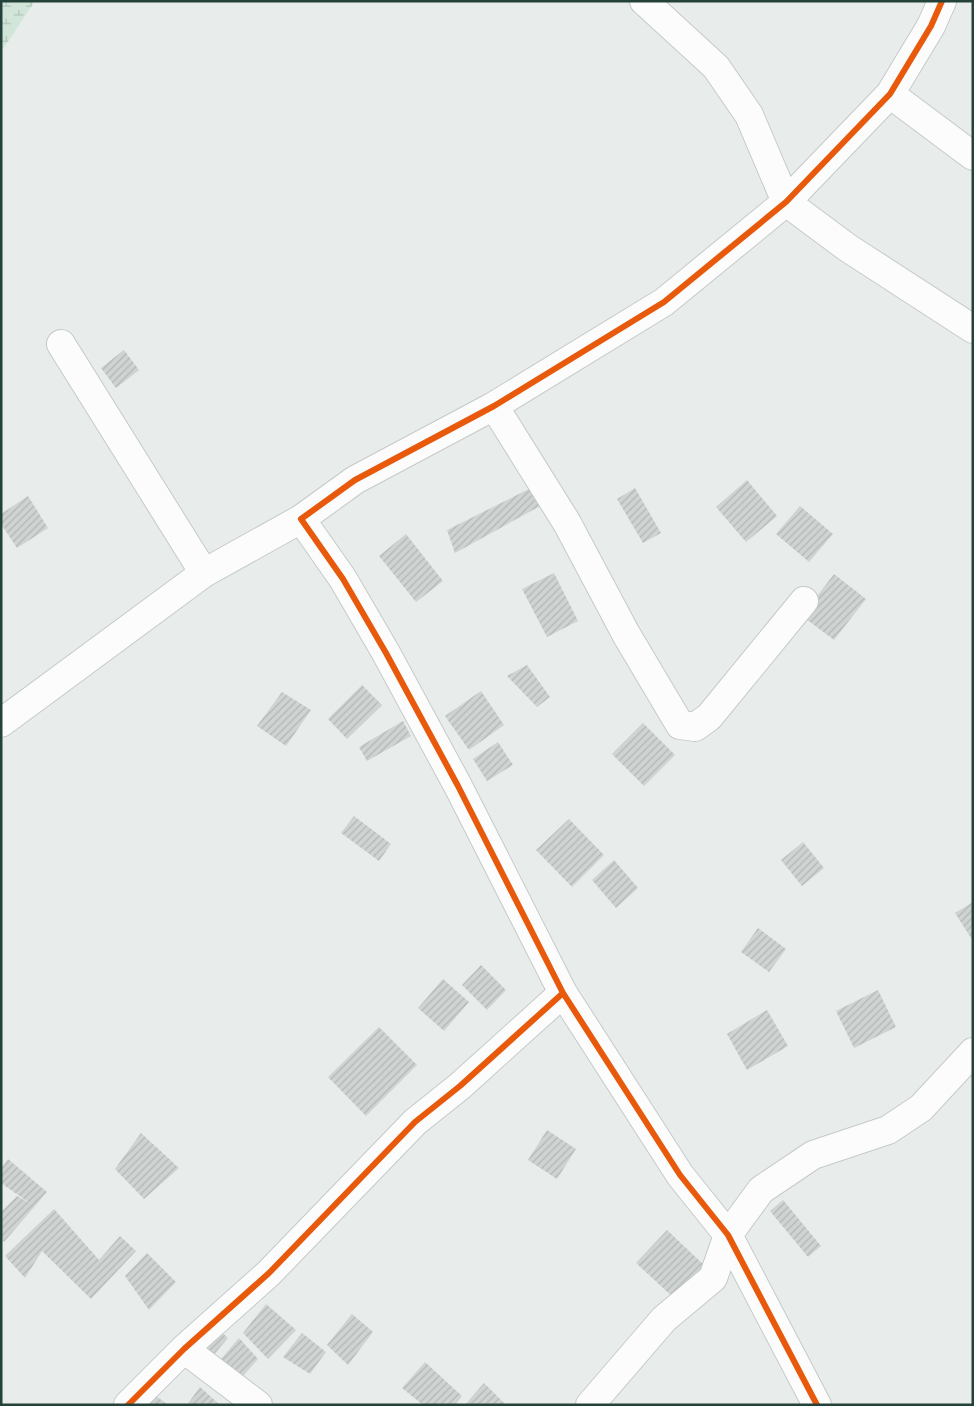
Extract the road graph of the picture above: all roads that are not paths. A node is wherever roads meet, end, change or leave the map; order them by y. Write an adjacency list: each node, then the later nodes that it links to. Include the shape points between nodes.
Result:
1 (644, 1): 5 (street, via 716,67 749,115)
2 (942, 1): 3 (street, via 931,26)
3 (890, 94): 4 (street); 5 (street)
4 (973, 156)
5 (786, 202): 6 (street, via 848,248); 8 (street, via 664,302)
6 (973, 329)
7 (61, 344): 10 (street)
8 (494, 406): 9 (street, via 355,480); 11 (street, via 567,523 626,634 680,725 695,727 709,717)
9 (301, 519): 10 (street); 13 (street, via 343,579 386,653 458,786)
10 (204, 573): 12 (street)
11 (804, 601)
12 (1, 723)
13 (562, 994): 15 (street, via 680,1176); 16 (street, via 415,1122 269,1273)
14 (973, 1052): 15 (street, via 921,1108 905,1119 888,1130 813,1155 761,1190)
15 (728, 1235): 19 (street, via 713,1278 664,1319); 20 (street)
16 (184, 1349): 17 (street); 18 (street)
17 (128, 1405)
18 (258, 1405)
19 (590, 1405)
20 (817, 1405)

